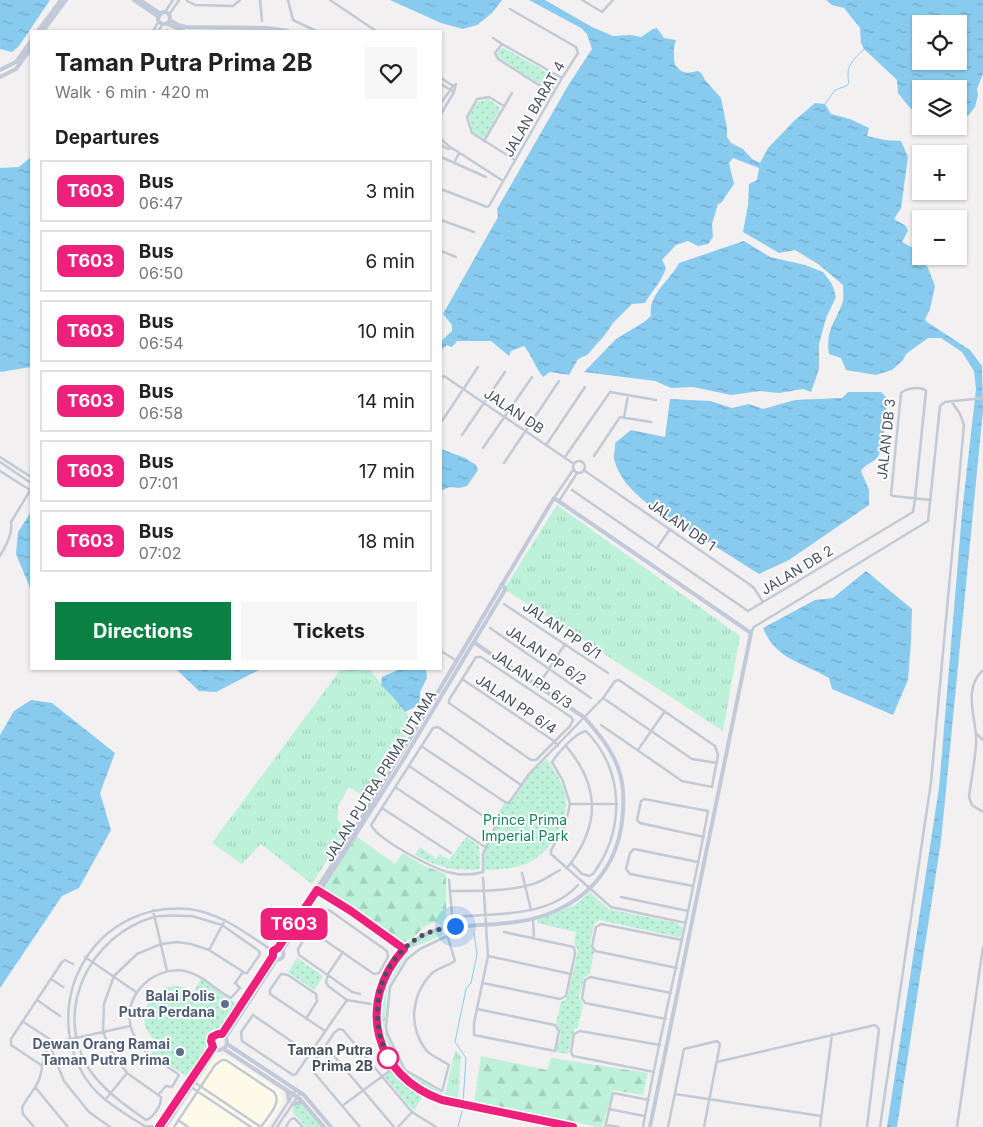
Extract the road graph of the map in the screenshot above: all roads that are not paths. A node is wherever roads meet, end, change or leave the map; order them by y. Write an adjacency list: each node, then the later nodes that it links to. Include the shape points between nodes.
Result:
1 (60, 0): 21 (street)
2 (66, 0): 22 (street)
3 (136, 0): 19 (street)
4 (173, 0): 19 (street)
5 (179, 0): 19 (street)
6 (240, 0): 17 (street, via 235,6)
7 (260, 0): 20 (street)
8 (288, 0): 27 (street, via 293,20)
9 (330, 0): 28 (street)
10 (582, 0): 11 (street, via 602,12)
11 (613, 0)
12 (187, 1): 15 (street)
13 (205, 1): 15 (street); 16 (street)
14 (231, 2): 17 (street)
15 (200, 5): 16 (street)
16 (208, 5): 17 (street)
17 (230, 6)
18 (510, 9): 35 (street, JALAN BARAT 4, via 576,47 578,53)
19 (163, 19): 23 (street); 24 (street); 25 (street); 26 (street, via 186,28)
20 (262, 21)
21 (39, 30)
22 (44, 30)
23 (154, 30)
24 (158, 30)
25 (182, 30)
26 (281, 30)
27 (314, 30)
28 (375, 30)
29 (493, 38): 31 (street)
30 (30, 42): 33 (street, via 19,57)
31 (502, 44): 35 (street); 42 (street, via 495,53 498,59)
32 (30, 49): 34 (street, via 16,68)
33 (0, 70)
34 (0, 77)
35 (562, 78): 42 (street, JALAN BARAT 4)
36 (442, 79): 38 (street)
37 (442, 85): 39 (street)
38 (454, 87): 39 (street); 40 (street)
39 (450, 90): 40 (street); 43 (street)
40 (454, 92): 45 (street)
41 (512, 94): 44 (street)
42 (553, 94): 52 (street, JALAN BARAT 4)
43 (442, 102)
44 (504, 106): 47 (street); 47 (street, via 487,96 475,101 467,116 471,132)
45 (442, 112)
46 (442, 140): 49 (street)
47 (484, 141): 52 (street)
48 (442, 145): 49 (street)
49 (452, 148): 50 (street)
50 (459, 153): 53 (street); 55 (street)
51 (442, 157): 53 (street)
52 (515, 160): 55 (street, JALAN BARAT 4)
53 (454, 163): 54 (street)
54 (486, 177)
55 (503, 181): 56 (street, JALAN BARAT 4, via 486,207)
56 (442, 189)
57 (442, 220): 58 (street)
58 (474, 232)
59 (442, 251): 60 (street)
60 (456, 257)
61 (478, 368): 67 (street)
62 (505, 372): 73 (street)
63 (442, 377): 67 (street, JALAN DB)
64 (532, 377): 74 (street)
65 (559, 381): 78 (street)
66 (585, 387): 80 (street)
67 (463, 389): 73 (street, JALAN DB); 76 (street)
68 (902, 390): 98 (street, JALAN DB 3, via 890,492 893,496); 98 (street, JALAN DB 2, via 922,388 926,391)
69 (628, 395): 71 (street); 75 (street); 84 (street, via 610,392)
70 (983, 398): 72 (street)
71 (656, 400)
72 (952, 401): 99 (street, via 940,406); 279 (street, via 964,425 931,782)
73 (484, 403): 74 (street, JALAN DB); 79 (street)
74 (505, 416): 78 (street, JALAN DB); 81 (street)
75 (624, 418): 77 (street); 82 (street, via 619,419)
76 (442, 421)
77 (651, 422)
78 (526, 431): 80 (street, JALAN DB); 86 (street)
79 (462, 435)
80 (546, 445): 84 (street, JALAN DB)
81 (483, 448)
82 (594, 456)
83 (0, 457): 92 (street)
84 (564, 457): 87 (street, JALAN DB)
85 (0, 462): 93 (street)
86 (504, 463)
87 (574, 464): 88 (street); 90 (street, via 584,463)
88 (574, 470): 91 (street); 97 (street)
89 (0, 471): 94 (street)
90 (584, 471): 91 (street); 101 (street, JALAN DB 1)
91 (578, 473): 100 (street)
92 (30, 476)
93 (30, 482)
94 (30, 489)
95 (572, 490): 102 (street, JALAN DB 2)
96 (30, 492): 103 (street, via 12,522 9,539)
97 (554, 498): 100 (street); 104 (street, JALAN PUTRA PRIMA UTAMA)
98 (915, 499): 99 (street); 105 (street, JALAN DB 2, via 910,514)
99 (931, 500): 108 (street, via 926,524 754,627)
100 (559, 501): 108 (street)
101 (670, 529): 102 (street); 105 (street, JALAN DB 1, via 752,586)
102 (657, 548): 105 (street, JALAN DB 2, via 745,609 750,610)
103 (0, 556)
104 (501, 585): 109 (street, JALAN PUTRA PRIMA UTAMA, via 505,590); 112 (street, JALAN PUTRA PRIMA UTAMA)
105 (763, 602)
106 (504, 604): 110 (street, JALAN PP 6/1)
107 (490, 628): 113 (street, JALAN PP 6/2)
108 (751, 633): 274 (street)
109 (474, 642): 117 (street); 131 (street, JALAN PUTRA PRIMA UTAMA)
110 (565, 644): 113 (street); 115 (street, JALAN PP 6/1)
111 (442, 652): 112 (street)
112 (457, 661): 131 (street, JALAN PUTRA PRIMA UTAMA)
113 (548, 670): 117 (street); 118 (street, JALAN PP 6/2)
114 (983, 670): 124 (street, via 973,689)
115 (608, 673)
116 (462, 679): 126 (street, JALAN PP 6/4); 126 (street, via 449,703 531,760 536,760); 126 (street, JALAN PP 6/3, via 476,657 481,658 571,717 573,723)
117 (538, 686): 121 (street)
118 (592, 698)
119 (603, 698): 120 (street, via 619,680); 121 (street); 123 (street)
120 (665, 711): 123 (street); 132 (street, via 715,746)
121 (585, 718): 128 (street); 154 (street, via 618,766 624,798 623,827 613,856)
122 (601, 725): 130 (street)
123 (651, 731): 130 (street); 132 (street, via 692,759)
124 (976, 733): 125 (street); 140 (street, via 969,797 972,805)
125 (983, 740)
126 (554, 741): 128 (street, JALAN PP 6/4)
127 (421, 746): 133 (street); 134 (street, via 504,802 509,803); 134 (street, via 433,728 438,727)
128 (558, 746): 134 (street)
129 (566, 746): 136 (street, via 552,762 563,781); 137 (street, via 584,770); 138 (street, via 581,732 586,731 590,735 605,756 614,777)
130 (638, 750): 132 (street, via 682,781 712,787)
131 (400, 761): 133 (street); 156 (street, JALAN PUTRA PRIMA UTAMA)
132 (718, 763)
133 (409, 766): 135 (street); 142 (street, via 492,822 494,831)
134 (521, 785)
135 (395, 787): 139 (street); 142 (street)
136 (570, 804): 137 (street); 146 (street, via 565,826 550,852)
137 (592, 804): 138 (street); 145 (street, via 586,840)
138 (616, 804): 145 (street, via 614,833 593,874 582,874)
139 (382, 808): 142 (street, via 371,825 374,831 434,867 450,873 483,872); 143 (street)
140 (983, 812)
141 (704, 837): 141 (street, via 708,811 641,801 638,822); 144 (street)
142 (485, 847)
143 (451, 853)
144 (698, 862): 153 (street); 153 (street, via 634,849 626,869 630,874)
145 (571, 863): 146 (street)
146 (567, 868): 154 (street)
147 (560, 870): 152 (street)
148 (522, 873): 152 (street)
149 (483, 878): 155 (street)
150 (449, 880): 157 (street)
151 (578, 885): 160 (street, via 561,899)
152 (524, 886): 155 (street); 160 (street)
153 (693, 886): 161 (street)
154 (590, 888): 164 (street, via 572,904); 167 (street, via 611,907)
155 (484, 890): 157 (street); 162 (street)
156 (319, 891): 177 (street); 179 (street, JALAN PUTRA PRIMA UTAMA)
157 (450, 891): 162 (street, via 452,914 456,917)
158 (621, 897): 161 (street)
159 (153, 910): 163 (street); 165 (street, via 190,909); 183 (street, via 116,927)
160 (531, 910): 162 (street)
161 (688, 911): 167 (street)
162 (486, 914): 166 (street)
163 (155, 917): 168 (street, via 192,916); 175 (street); 185 (street, via 118,933)
164 (534, 919): 166 (street); 173 (street)
165 (225, 920): 168 (street); 180 (street)
166 (486, 924): 169 (street); 182 (street)
167 (686, 924): 174 (street)
168 (222, 925): 178 (street); 189 (street, via 259,951 247,973)
169 (445, 928): 172 (street); 177 (street, via 426,934)
170 (310, 930): 181 (street); 181 (street, via 322,912 329,910 387,951 388,957 379,973 374,974); 190 (street, via 298,949 299,955)
171 (504, 932): 173 (street)
172 (447, 936): 172 (street, via 407,959 390,986 386,1026 405,1070 442,1091 449,1065 427,1051 414,1021 416,997 432,973 455,961)
173 (534, 938): 191 (street, via 572,946 575,952)
174 (682, 940): 187 (street); 187 (street, via 601,924 592,946 595,951)
175 (161, 944): 178 (street, via 177,942); 188 (street); 192 (street, via 137,954)
176 (983, 946): 280 (street)
177 (404, 949): 201 (street, via 388,970)
178 (209, 950): 189 (street)
179 (280, 950): 180 (street); 184 (street, JALAN PUTRA PRIMA UTAMA, via 282,956)
180 (273, 951): 184 (street)
181 (343, 952): 190 (street)
182 (488, 956): 191 (street); 194 (street)
183 (85, 957): 185 (street); 213 (street, via 70,996)
184 (275, 958): 211 (street)
185 (92, 962): 192 (street); 212 (street, via 79,988)
186 (73, 964): 193 (street, via 65,960 62,962)
187 (676, 968): 197 (street)
188 (167, 971): 189 (street, via 198,975 229,997 233,997 240,987 235,983); 196 (street, via 153,977)
189 (243, 972)
190 (328, 974): 198 (street, via 352,992); 200 (street, via 328,986)
191 (571, 974): 194 (street, via 566,996 562,999)
192 (114, 976): 196 (street); 208 (street, via 104,1004)
193 (51, 979): 195 (street); 199 (street)
194 (483, 983): 202 (street)
195 (63, 987)
196 (136, 992): 207 (street)
197 (671, 993): 205 (street); 205 (street, via 590,977 585,980 582,998 585,1004)
198 (360, 994)
199 (37, 1000): 203 (street); 206 (street)
200 (347, 1000): 201 (street); 209 (street)
201 (377, 1005): 223 (street, via 384,1050)
202 (477, 1009): 202 (street, via 555,1025 559,1031 555,1051 476,1036 472,1032)
203 (60, 1016)
204 (306, 1019): 204 (street, via 317,1001 316,994 284,974 278,976 270,994); 209 (street)
205 (666, 1019): 216 (street)
206 (22, 1021): 214 (street, via 51,1040); 222 (street, via 10,1039 11,1045)
207 (130, 1026): 208 (street); 234 (street, via 150,1057 179,1076 172,1087 166,1086)
208 (103, 1031): 212 (street); 225 (street, via 109,1048)
209 (325, 1032): 220 (street)
210 (832, 1034): 221 (street); 246 (street); 278 (street, via 875,1024 879,1029)
211 (224, 1036): 215 (street); 217 (street, via 212,1037)
212 (76, 1038): 213 (street); 233 (street, via 88,1067)
213 (70, 1040): 214 (street); 238 (street, via 83,1074)
214 (52, 1044): 222 (street); 252 (street, via 64,1081 89,1112)
215 (227, 1044): 219 (street); 235 (street)
216 (660, 1045): 224 (street); 224 (street, via 576,1031 571,1052 573,1056)
217 (214, 1048): 219 (street); 227 (street); 254 (street)
218 (324, 1048): 226 (street, via 334,1033 343,1030); 232 (street); 242 (street, via 311,1068)
219 (224, 1049): 230 (street)
220 (310, 1054): 220 (street, via 293,1075 242,1041 241,1032 253,1016)
221 (717, 1062): 236 (street, via 720,1043 717,1041 684,1049); 237 (street)
222 (41, 1066): 228 (street)
223 (395, 1067): 226 (street); 248 (street, via 411,1084 428,1095)
224 (654, 1072): 239 (street)
225 (128, 1074): 233 (street); 234 (street)
226 (382, 1076): 232 (street); 244 (street)
227 (193, 1084): 229 (street); 231 (street); 255 (street)
228 (35, 1086): 250 (street, via 22,1108); 251 (street)
229 (201, 1086): 231 (street); 259 (street); 259 (street, via 215,1065 226,1060 274,1092 277,1103)
230 (287, 1090): 235 (street); 240 (street)
231 (198, 1091): 247 (street); 258 (street)
232 (363, 1091): 242 (street); 267 (street)
233 (110, 1094): 234 (street, via 149,1120 162,1101); 238 (street)
234 (159, 1094)
235 (297, 1094): 240 (street); 241 (street); 265 (street, via 309,1100)
236 (674, 1094): 237 (street); 275 (street)
237 (710, 1099): 246 (street); 276 (street)
238 (105, 1100): 253 (street)
239 (649, 1100): 243 (street, via 613,1093); 245 (street)
240 (291, 1102): 241 (street); 260 (street); 261 (street)
241 (302, 1102): 264 (street)
242 (342, 1106): 266 (street)
243 (609, 1108): 245 (street); 249 (street)
244 (412, 1112): 268 (street); 269 (street)
245 (644, 1116): 273 (street)
246 (821, 1116): 277 (street)
247 (178, 1120): 256 (street); 257 (street)
248 (546, 1122): 270 (street); 271 (street)
249 (605, 1126): 272 (street)
250 (34, 1127)
251 (68, 1127)
252 (110, 1127)
253 (146, 1127): 254 (street)
254 (159, 1127)
255 (165, 1127)
256 (174, 1127)
257 (188, 1127)
258 (251, 1127)
259 (261, 1127)
260 (272, 1127)
261 (277, 1127)
262 (286, 1127): 263 (street, via 294,1118)
263 (304, 1127)
264 (324, 1127)
265 (331, 1127)
266 (360, 1127)
267 (394, 1127)
268 (398, 1127)
269 (436, 1127)
270 (545, 1127)
271 (573, 1127)
272 (619, 1127)
273 (642, 1127)
274 (650, 1127)
275 (668, 1127)
276 (704, 1127)
277 (820, 1127)
278 (867, 1127)
279 (880, 1127)
280 (957, 1127)

